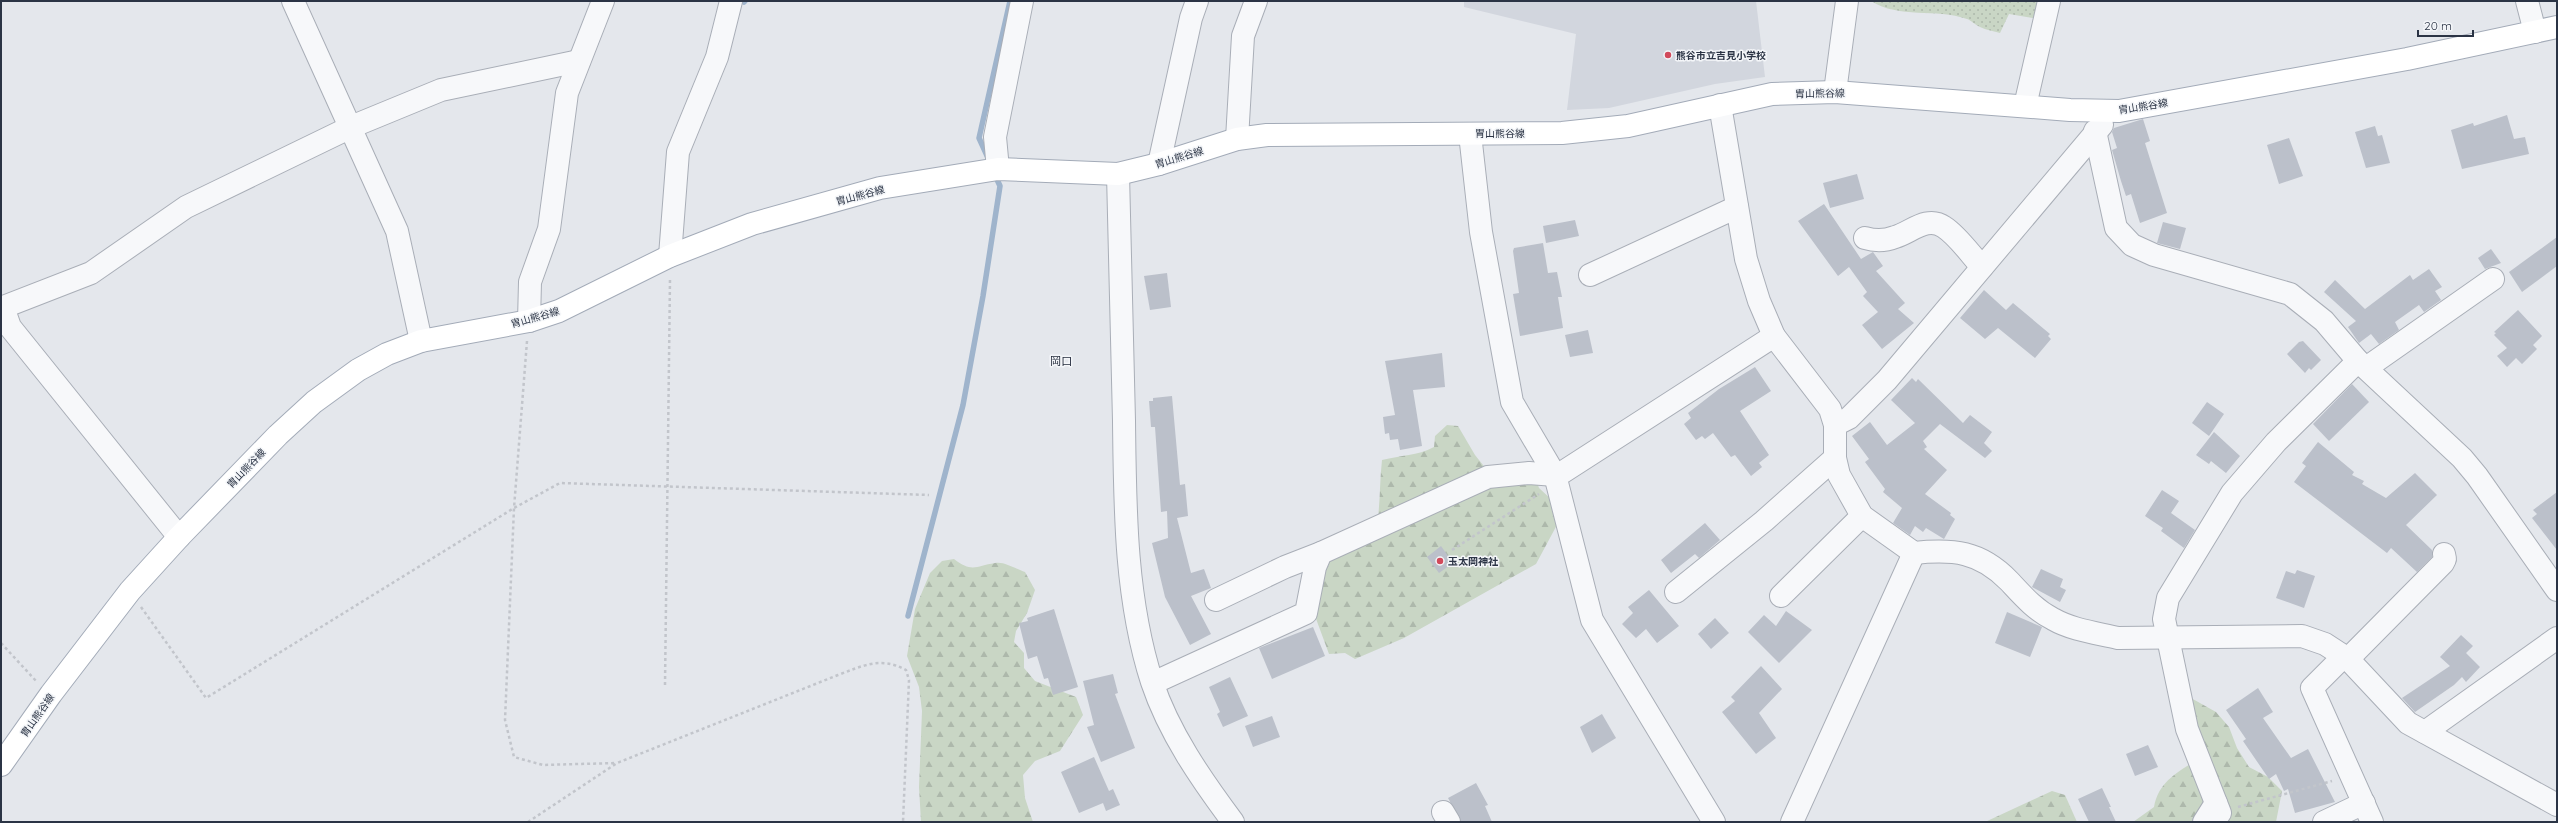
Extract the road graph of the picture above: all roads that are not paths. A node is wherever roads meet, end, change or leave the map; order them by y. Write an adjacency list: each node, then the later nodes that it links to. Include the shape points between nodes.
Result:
1 (293, 1): 17 (street)
2 (603, 1): 12 (street)
3 (731, 1): 26 (street, via 717,56 678,152)
4 (1022, 1): 22 (street, via 1017,16)
5 (1197, 1): 21 (street)
6 (1256, 1): 20 (street, via 1243,36)
7 (1847, 1): 13 (street)
8 (2049, 1): 15 (street)
9 (2527, 1): 11 (street)
10 (2557, 28): 11 (main road, 胄山熊谷線)
11 (2535, 32): 16 (main road, 胄山熊谷線, via 2407,59)
12 (579, 62): 17 (street, via 441,90); 31 (street, via 566,93 549,229 530,282)
13 (1835, 92): 14 (main road, 胄山熊谷線, via 1772,94); 15 (main road, 胄山熊谷線)
14 (1720, 105): 19 (main road, 胄山熊谷線, via 1599,130); 24 (street)
15 (2025, 106): 16 (main road, 胄山熊谷線)
16 (2119, 111): 18 (street)
17 (351, 127): 30 (street, via 186,207 91,274); 33 (street, via 397,231)
18 (2095, 131): 27 (street); 34 (street, via 2116,228 2132,245 2154,255 2290,294 2324,321)
19 (1470, 134): 20 (main road, 胄山熊谷線, via 1311,133); 37 (street, via 1481,232 1512,402)
20 (1237, 139): 21 (main road, 胄山熊谷線)
21 (1159, 164): 23 (main road, 胄山熊谷線)
22 (991, 170): 23 (main road, 胄山熊谷線); 26 (main road, 胄山熊谷線, via 880,188 752,224)
23 (1118, 174): 50 (street, via 1126,511 1135,618)
24 (1737, 207): 28 (street); 32 (street, via 1746,259 1759,301)
25 (1865, 238): 27 (street, via 1876,241 1896,237 1924,224 1934,223 1944,226)
26 (670, 256): 31 (main road, 胄山熊谷線, via 559,311)
27 (1982, 266): 35 (street, via 1887,380 1849,418)
28 (1590, 275)
29 (2493, 279): 34 (street)
30 (2, 308): 39 (street, via 10,327)
31 (529, 321): 33 (main road, 胄山熊谷線)
32 (1774, 336): 35 (street, via 1830,409); 37 (street)
33 (422, 341): 39 (main road, 胄山熊谷線, via 387,354 358,370 314,402)
34 (2362, 364): 43 (street, via 2462,458); 47 (street, via 2276,442 2232,492 2168,598 2164,619)
35 (1835, 425): 36 (street)
36 (1835, 458): 38 (street, via 1839,476); 44 (street, via 1764,521)
37 (1556, 479): 40 (street, via 1529,473 1488,477); 57 (street, via 1592,620)
38 (1862, 516): 41 (street); 45 (street)
39 (179, 536): 52 (main road, 胄山熊谷線, via 130,590)
40 (1321, 553): 46 (street); 50 (street, via 1315,567 1306,613)
41 (1914, 553): 47 (street, via 1937,550 1965,553 1986,561 2009,581 2025,601 2053,620 2118,638); 58 (street)
42 (2444, 554): 49 (street, via 2445,559 2442,563)
43 (2557, 590)
44 (1676, 592)
45 (1781, 596)
46 (1216, 600)
47 (2168, 638): 49 (street, via 2302,636 2325,644); 54 (street, via 2187,729)
48 (2557, 638): 51 (street)
49 (2346, 657): 51 (street, via 2408,723); 55 (street, via 2312,688)
50 (1153, 683): 56 (street, via 1176,736 1208,789)
51 (2425, 732): 53 (street)
52 (1, 765)
53 (2557, 806)
54 (2213, 812)
55 (2368, 813): 59 (street)
56 (1233, 822)
57 (1714, 822)
58 (1792, 822)
59 (2324, 822)

